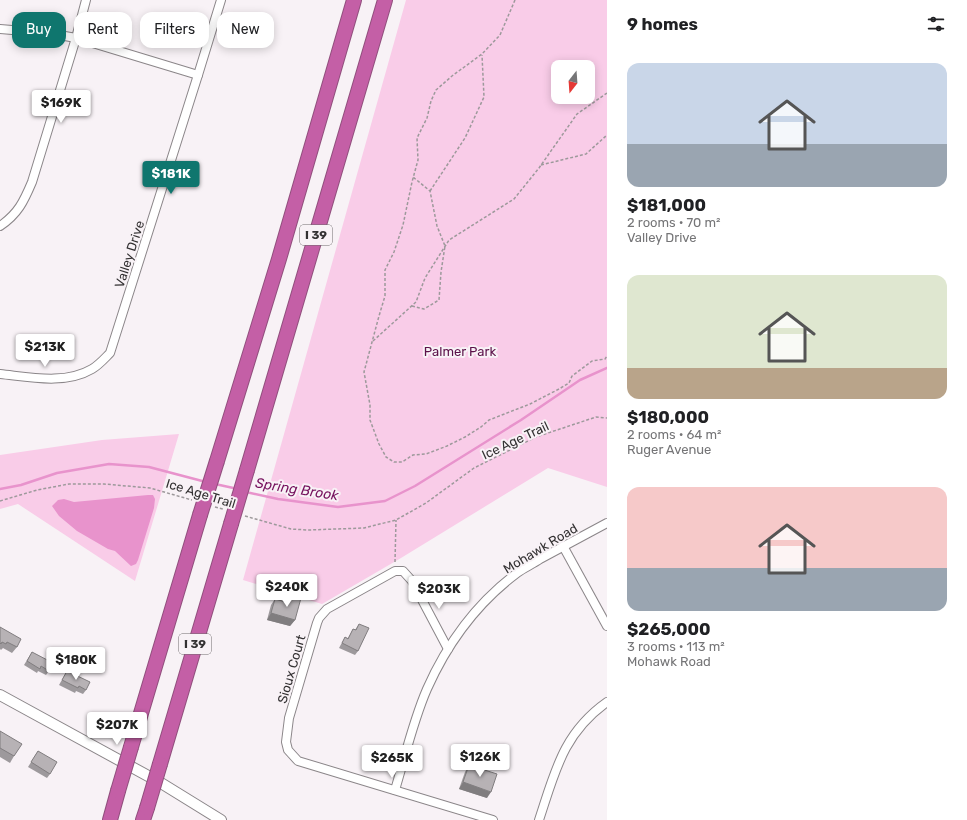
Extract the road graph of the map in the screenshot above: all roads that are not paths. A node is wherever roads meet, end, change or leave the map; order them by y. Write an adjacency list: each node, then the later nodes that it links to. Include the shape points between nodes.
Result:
1 (86, 0): 5 (street)
2 (221, 0): 10 (street, Valley Drive)
3 (354, 0): 21 (highway, I 39, bridge)
4 (385, 0): 20 (highway, I 39, bridge)
5 (83, 12)
6 (0, 29): 7 (street)
7 (74, 38)
8 (74, 45): 11 (street, via 32,182 23,203 9,220)
9 (109, 48): 10 (street)
10 (198, 75): 12 (street, Valley Drive, via 110,353 92,369 66,378)
11 (0, 226)
12 (0, 374)
13 (607, 523): 14 (street, Mohawk Road)
14 (563, 546): 15 (street); 16 (street, Mohawk Road, via 518,573 495,592 474,613)
15 (607, 626)
16 (448, 649): 19 (street, Mohawk Road, via 427,689); 19 (street, Sioux Court, via 412,581 403,571 395,571 328,609 319,618 314,629 289,718 286,742 288,750 298,761)
17 (0, 695): 22 (street, via 161,783)
18 (607, 702): 24 (street, via 594,711 575,732 560,757)
19 (395, 790): 23 (street)
20 (145, 814)
21 (110, 820)
22 (222, 820)
23 (493, 820)
24 (539, 820)

